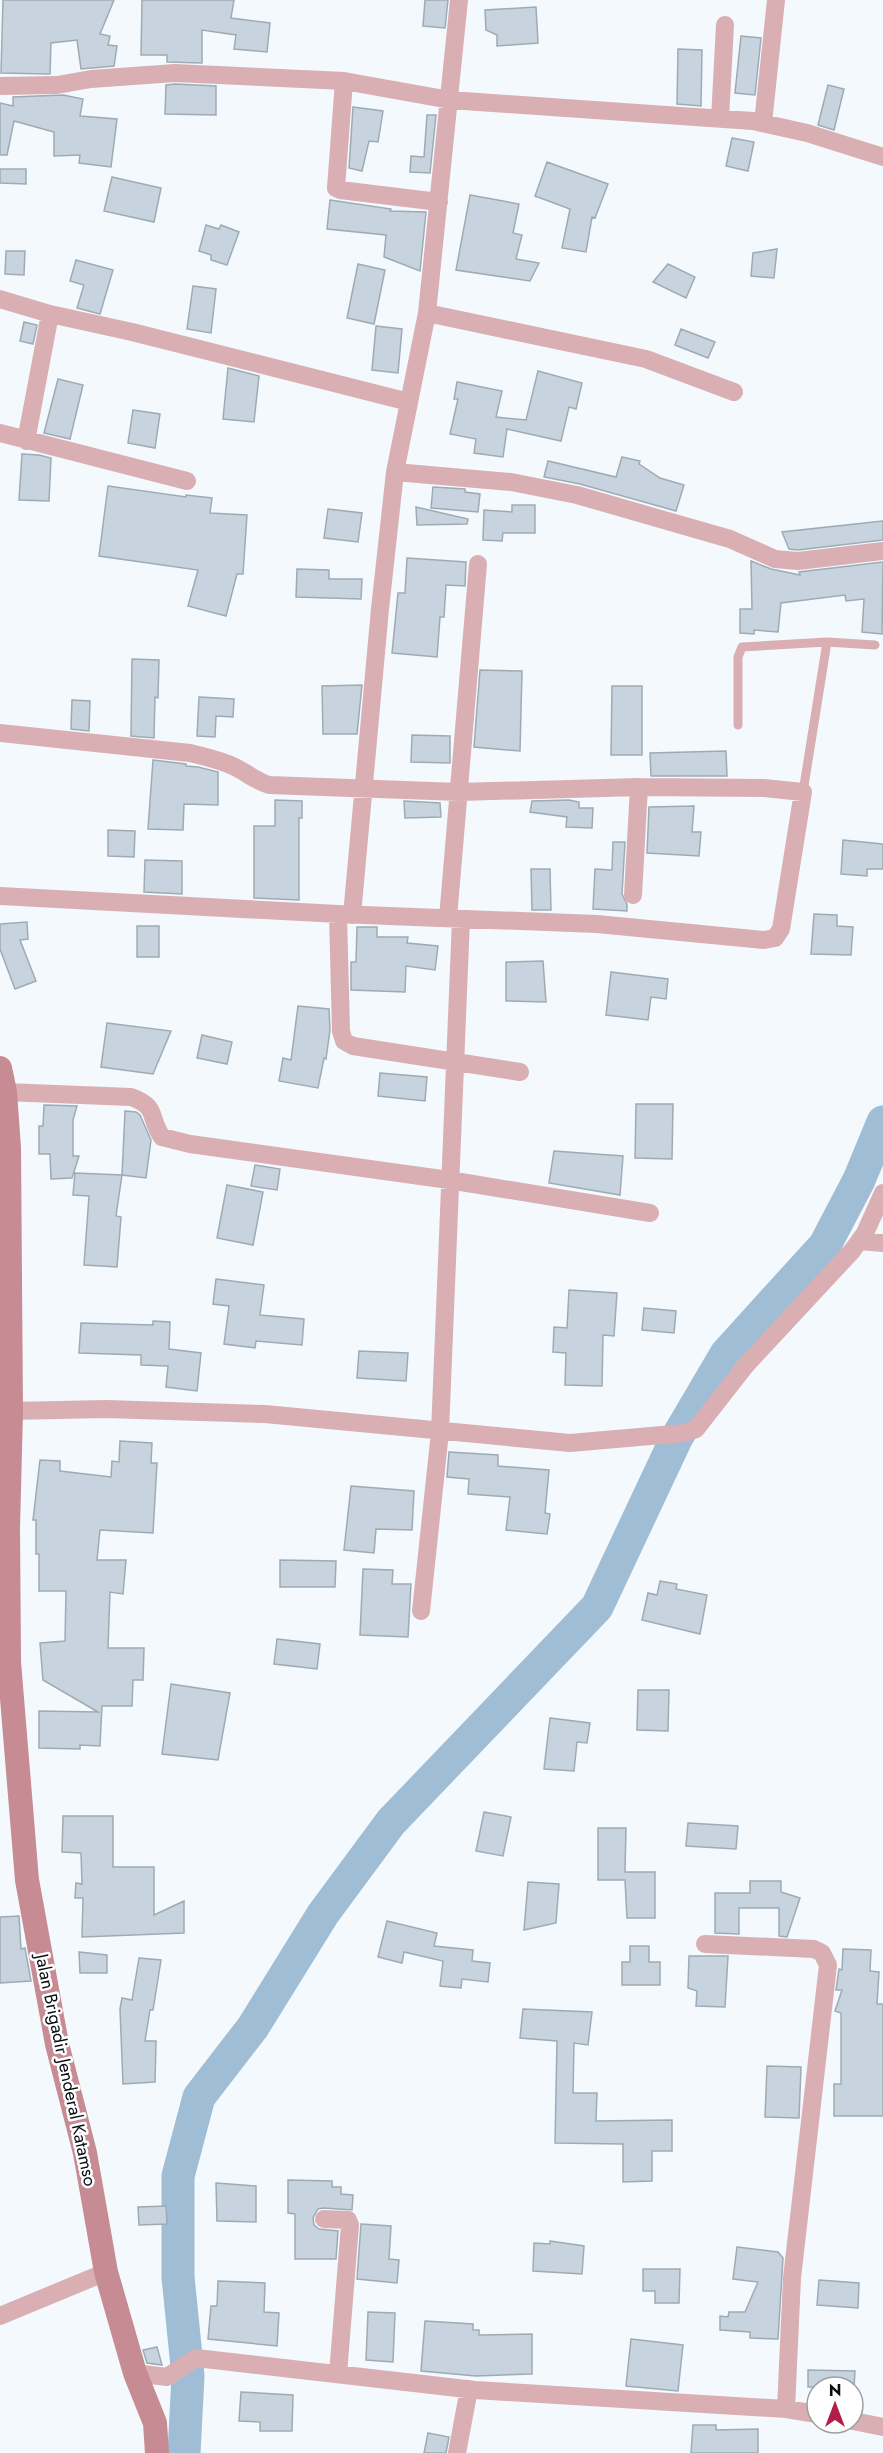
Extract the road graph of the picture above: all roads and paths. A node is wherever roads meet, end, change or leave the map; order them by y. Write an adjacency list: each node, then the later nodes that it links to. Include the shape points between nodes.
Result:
1 (459, 0): 6 (street)
2 (776, 0): 8 (street)
3 (725, 25): 7 (street)
4 (344, 81): 5 (street, via 175,73 57,85); 6 (street); 10 (street, via 336,188)
5 (0, 86)
6 (450, 100): 7 (street); 10 (street)
7 (720, 119): 8 (street)
8 (763, 123): 9 (street)
9 (883, 157)
10 (439, 202): 12 (street)
11 (0, 299): 13 (street)
12 (427, 313): 14 (street, via 646,359); 15 (street)
13 (50, 314): 15 (street); 17 (street)
14 (734, 392)
15 (409, 402): 18 (street)
16 (0, 433): 17 (street)
17 (26, 441): 19 (street)
18 (395, 472): 20 (street, via 511,482 577,495 730,539 775,559 798,561); 27 (street)
19 (187, 481)
20 (883, 552)
21 (478, 564): 28 (street)
22 (827, 642): 23 (lane); 24 (lane, via 742,648 738,652); 29 (lane)
23 (875, 645)
24 (738, 725)
25 (0, 733): 27 (street, via 190,753 218,759 269,785)
26 (639, 787): 28 (street); 29 (street); 30 (street)
27 (363, 788): 28 (street); 32 (street)
28 (459, 792): 33 (street)
29 (803, 792): 33 (street, via 781,929 775,938 597,924)
30 (633, 895)
31 (0, 896): 32 (street)
32 (345, 915): 33 (street); 34 (street, via 341,1031 344,1041 353,1046)
33 (454, 919): 34 (street)
34 (455, 1061): 36 (street); 38 (street)
35 (0, 1068): 37 (main road, Jalan Brigadir Jenderal Katamso)
36 (520, 1072)
37 (5, 1092): 38 (street, via 131,1097 153,1111 162,1137); 43 (main road, Jalan Brigadir Jenderal Katamso)
38 (449, 1180): 40 (street); 44 (street)
39 (883, 1193): 41 (street)
40 (650, 1213)
41 (860, 1241): 42 (street); 44 (street, via 746,1365 696,1429 657,1437 570,1443)
42 (883, 1243)
43 (11, 1411): 44 (street, via 106,1409 265,1414); 45 (main road, Jalan Brigadir Jenderal Katamso)
44 (440, 1432): 46 (street)
45 (4, 1528): 49 (main road, Jalan Brigadir Jenderal Katamso, via 9,1662 27,1880)
46 (421, 1611)
47 (705, 1944): 54 (street, via 814,1949 822,1953 828,1965 792,2278)
48 (324, 2219): 52 (street, via 348,2220 350,2224)
49 (106, 2272): 50 (street); 51 (main road, Jalan Brigadir Jenderal Katamso)
50 (0, 2316)
51 (135, 2373): 52 (street, via 167,2377 196,2358); 58 (main road, Jalan Brigadir Jenderal Katamso, via 155,2423)
52 (338, 2374): 53 (street)
53 (474, 2385): 54 (street); 59 (street)
54 (786, 2409): 55 (street)
55 (805, 2412)
56 (865, 2423): 57 (street)
57 (883, 2427)
58 (157, 2453)
59 (457, 2453)

